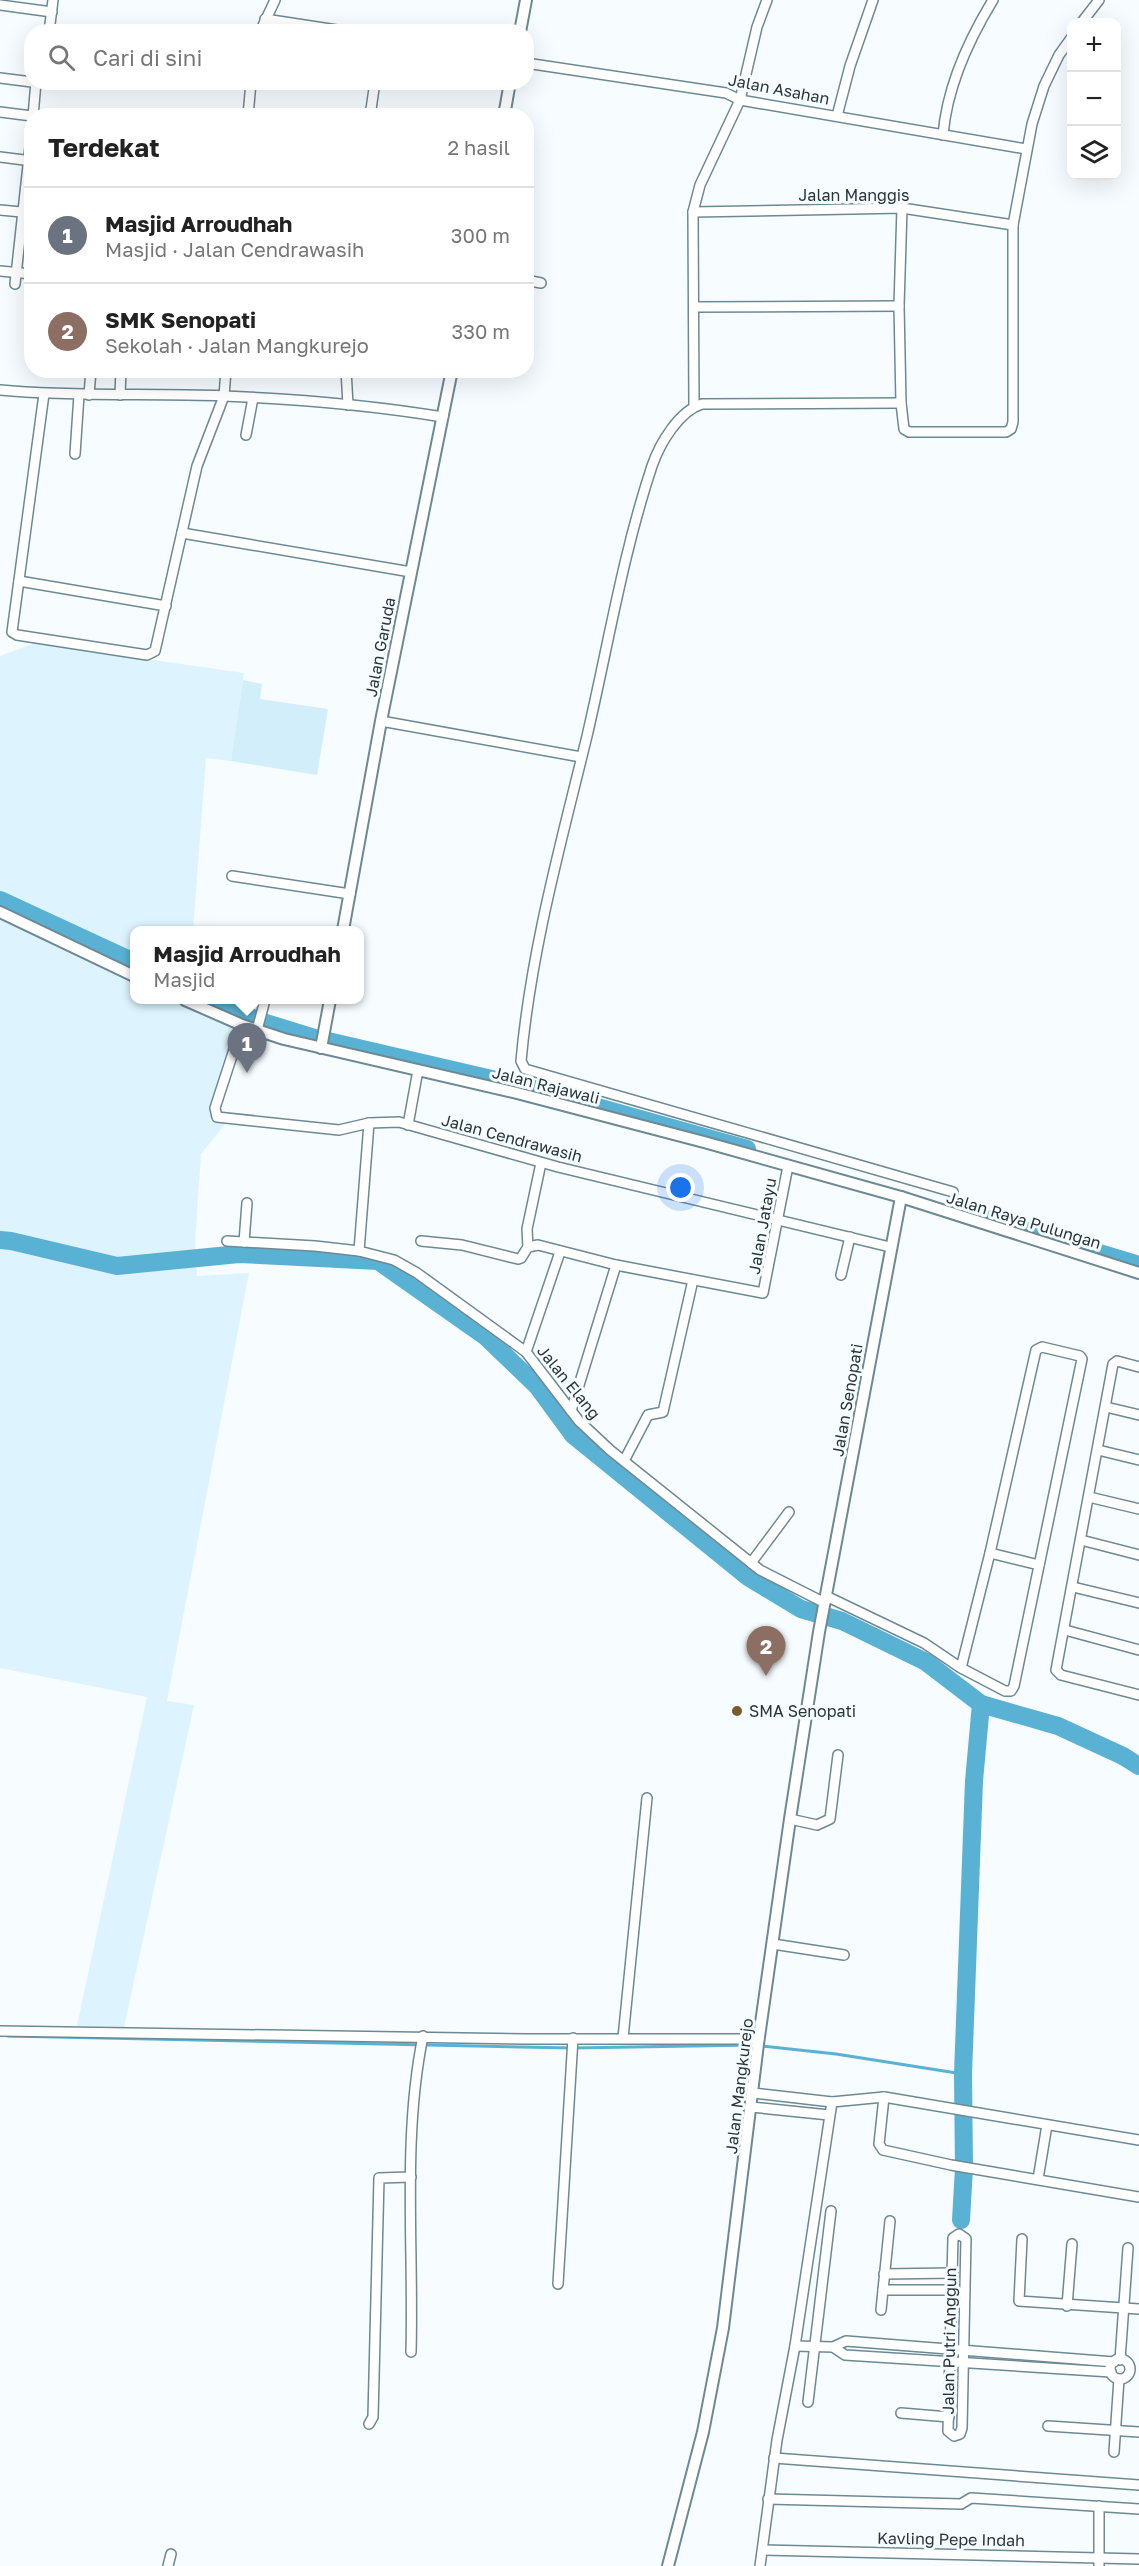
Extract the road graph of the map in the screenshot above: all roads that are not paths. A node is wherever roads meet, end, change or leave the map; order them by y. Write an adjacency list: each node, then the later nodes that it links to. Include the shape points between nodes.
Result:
1 (53, 0): 9 (street)
2 (274, 0): 11 (street)
3 (526, 0): 15 (street)
4 (767, 0): 24 (street)
5 (873, 0): 31 (street)
6 (993, 0): 32 (street, via 964,54 946,111)
7 (1099, 0): 10 (street)
8 (0, 5): 9 (street)
9 (52, 12): 12 (street)
10 (1085, 18)
11 (265, 19): 13 (street); 14 (street)
12 (51, 24)
13 (263, 24)
14 (298, 24)
15 (522, 24)
16 (1067, 44): 33 (street, via 1044,86)
17 (534, 64): 24 (street, Jalan Asahan, via 726,93)
18 (0, 78): 19 (street)
19 (24, 81)
20 (35, 90): 25 (street)
21 (250, 90): 26 (street)
22 (374, 90): 27 (street)
23 (509, 90): 28 (street)
24 (740, 100): 31 (street, Jalan Asahan); 38 (street, via 700,185)
25 (33, 108)
26 (249, 108)
27 (371, 108)
28 (505, 108)
29 (0, 112): 30 (street)
30 (24, 115)
31 (837, 116): 32 (street, Jalan Asahan)
32 (943, 135): 33 (street, Jalan Asahan)
33 (1026, 149): 40 (street)
34 (0, 157): 35 (street)
35 (24, 159)
36 (902, 208): 38 (street, Jalan Manggis); 40 (street, Jalan Manggis); 48 (street)
37 (0, 210): 39 (street)
38 (693, 212): 49 (street)
39 (24, 213)
40 (1013, 225): 61 (street, via 1011,429 909,432 902,424)
41 (24, 229): 43 (street)
42 (0, 271): 43 (street)
43 (16, 272): 44 (street); 47 (street)
44 (24, 273)
45 (534, 282): 46 (street)
46 (541, 283)
47 (15, 284)
48 (899, 306): 49 (street); 61 (street)
49 (694, 307): 63 (street)
50 (89, 378): 57 (street)
51 (121, 378): 58 (street)
52 (225, 378): 59 (street)
53 (346, 378): 62 (street)
54 (450, 378): 64 (street, Jalan Garuda)
55 (0, 390): 56 (street)
56 (44, 394): 57 (street); 69 (street)
57 (84, 395): 58 (street); 66 (street)
58 (120, 395): 59 (street)
59 (224, 396): 60 (street); 67 (street, via 196,466)
60 (253, 398): 62 (street); 65 (street)
61 (901, 404): 63 (street)
62 (348, 405): 64 (street)
63 (694, 406): 72 (street, via 668,435 653,465)
64 (443, 417): 68 (street, Jalan Garuda)
65 (246, 435)
66 (75, 454)
67 (182, 533): 68 (street); 70 (street)
68 (411, 572): 71 (street, Jalan Garuda)
69 (19, 581): 70 (street); 70 (street, via 12,629 17,635 147,655 154,651)
70 (166, 606)
71 (381, 721): 72 (street); 74 (street, Jalan Garuda)
72 (581, 757): 89 (street, via 541,927 525,1014 522,1066)
73 (232, 876): 74 (street)
74 (350, 894): 76 (street, Jalan Garuda)
75 (0, 912): 77 (street)
76 (344, 926)
77 (130, 974)
78 (196, 1004): 81 (street, Jalan Rajawali)
79 (264, 1004): 82 (street)
80 (329, 1004): 83 (street)
81 (242, 1025): 82 (street, Jalan Rajawali); 85 (street, Jalan Cendrawasih, via 215,1115 339,1130)
82 (258, 1026): 83 (street, Jalan Rajawali)
83 (322, 1044): 84 (street, Jalan Rajawali)
84 (418, 1070): 86 (street); 88 (street, Jalan Rajawali)
85 (369, 1123): 86 (street, Jalan Cendrawasih, via 392,1121); 99 (street)
86 (408, 1125): 87 (street, Jalan Cendrawasih)
87 (541, 1163): 92 (street, Jalan Cendrawasih); 97 (street, via 526,1229)
88 (788, 1166): 90 (street, Jalan Rajawali); 92 (street, Jalan Jatayu)
89 (952, 1192)
90 (901, 1197): 98 (street, Jalan Senopati); 102 (street, Jalan Raya Pulungan)
91 (247, 1203): 96 (street)
92 (778, 1220): 93 (street, Jalan Cendrawasih); 104 (street, Jalan Jatayu, via 765,1291 761,1294)
93 (850, 1237): 98 (street, Jalan Cendrawasih); 103 (street)
94 (227, 1241): 96 (street, Jalan Elang)
95 (422, 1241): 97 (street, via 462,1245 518,1259)
96 (244, 1242): 99 (street, Jalan Elang)
97 (528, 1247): 100 (street, via 538,1245)
98 (890, 1247): 122 (street, Jalan Senopati)
99 (359, 1251): 105 (street, Jalan Elang, via 394,1260 417,1273)
100 (560, 1252): 101 (street); 105 (street)
101 (616, 1265): 104 (street); 108 (street)
102 (1139, 1273)
103 (841, 1275)
104 (693, 1280): 112 (street, via 663,1412 648,1415)
105 (526, 1352): 108 (street, Jalan Elang)
106 (1139, 1367): 107 (street, via 1114,1362)
107 (1106, 1407): 109 (street); 110 (street)
108 (571, 1411): 112 (street, Jalan Elang)
109 (1139, 1415)
110 (1098, 1450): 111 (street); 113 (street)
111 (1139, 1460)
112 (624, 1461): 119 (street, Jalan Elang)
113 (1089, 1497): 114 (street); 116 (street)
114 (1139, 1509)
115 (789, 1512): 119 (street)
116 (1081, 1540): 118 (street); 121 (street)
117 (990, 1553): 120 (street); 120 (street, via 1036,1350 1042,1347 1080,1356); 126 (street)
118 (1139, 1555)
119 (751, 1563): 122 (street, Jalan Elang, via 782,1583)
120 (1039, 1565): 126 (street, Jalan Elang, via 1013,1689 1005,1691)
121 (1073, 1587): 123 (street); 124 (street)
122 (825, 1602): 126 (street, Jalan Elang, via 924,1643); 130 (street, Jalan Mangkurejo)
123 (1139, 1604)
124 (1065, 1630): 125 (street); 127 (street, via 1058,1673)
125 (1139, 1650)
126 (961, 1668)
127 (1139, 1695)
128 (838, 1755): 130 (street, via 830,1819 817,1825)
129 (647, 1798): 134 (street)
130 (790, 1819): 131 (street, Jalan Mangkurejo)
131 (773, 1944): 132 (street); 137 (street, Jalan Mangkurejo)
132 (844, 1955)
133 (0, 2031): 135 (street)
134 (623, 2038): 136 (street); 137 (street)
135 (422, 2042): 136 (street); 145 (street, via 415,2076)
136 (572, 2044): 155 (street)
137 (758, 2046): 138 (street, Jalan Mangkurejo)
138 (753, 2093): 140 (street); 141 (street, Jalan Mangkurejo)
139 (884, 2097): 140 (street); 143 (street); 146 (street, via 879,2144 883,2151)
140 (832, 2102): 142 (street)
141 (751, 2107): 142 (street); 192 (street, Jalan Mangkurejo, via 719,2351 703,2432)
142 (829, 2115): 162 (street)
143 (1047, 2125): 144 (street); 146 (street)
144 (1139, 2139)
145 (411, 2177): 167 (street); 177 (street, via 379,2178 373,2417)
146 (1038, 2179): 147 (street)
147 (1139, 2197)
148 (831, 2211): 163 (street)
149 (890, 2222): 154 (street)
150 (1022, 2239): 158 (street, via 1019,2301)
151 (1072, 2244): 158 (street)
152 (1128, 2248): 159 (street)
153 (952, 2273): 154 (street); 157 (street, Jalan Putri Anggun); 166 (street, Jalan Putri Anggun, via 953,2238 961,2234 966,2239)
154 (884, 2274): 156 (street)
155 (558, 2284)
156 (883, 2290): 157 (street); 161 (street)
157 (952, 2290): 165 (street, Jalan Putri Anggun)
158 (1067, 2306): 159 (street)
159 (1125, 2308): 160 (street); 170 (street)
160 (1139, 2309)
161 (881, 2310)
162 (795, 2346): 163 (street); 182 (street)
163 (815, 2347): 164 (street); 174 (street)
164 (832, 2347): 165 (street, via 846,2341); 168 (street, via 845,2355)
165 (952, 2349): 166 (street); 168 (street, Jalan Putri Anggun)
166 (964, 2350): 169 (street, Jalan Putri Anggun); 170 (street)
167 (411, 2352)
168 (951, 2361): 169 (street); 176 (street, Jalan Putri Anggun)
169 (963, 2361): 172 (street); 176 (street, Jalan Putri Anggun, via 960,2434 949,2433)
170 (1117, 2361): 171 (street); 172 (street)
171 (1129, 2371): 172 (street); 173 (street); 179 (street)
172 (1111, 2373)
173 (1139, 2376)
174 (808, 2402)
175 (902, 2413): 176 (street)
176 (949, 2417)
177 (369, 2424)
178 (1048, 2426): 179 (street)
179 (1116, 2431): 180 (street); 181 (street)
180 (1139, 2432)
181 (1114, 2452)
182 (774, 2458): 183 (street); 184 (street)
183 (1139, 2485)
184 (768, 2499): 185 (street, via 961,2504 971,2498); 187 (street)
185 (1099, 2506): 186 (street); 190 (street)
186 (1139, 2509)
187 (763, 2550): 190 (street, Kavling Pepe Indah); 193 (street)
188 (171, 2554): 191 (street)
189 (1139, 2559): 190 (street, Kavling Pepe Indah)
190 (1099, 2562)
191 (168, 2566)
192 (668, 2566)
193 (760, 2566)

